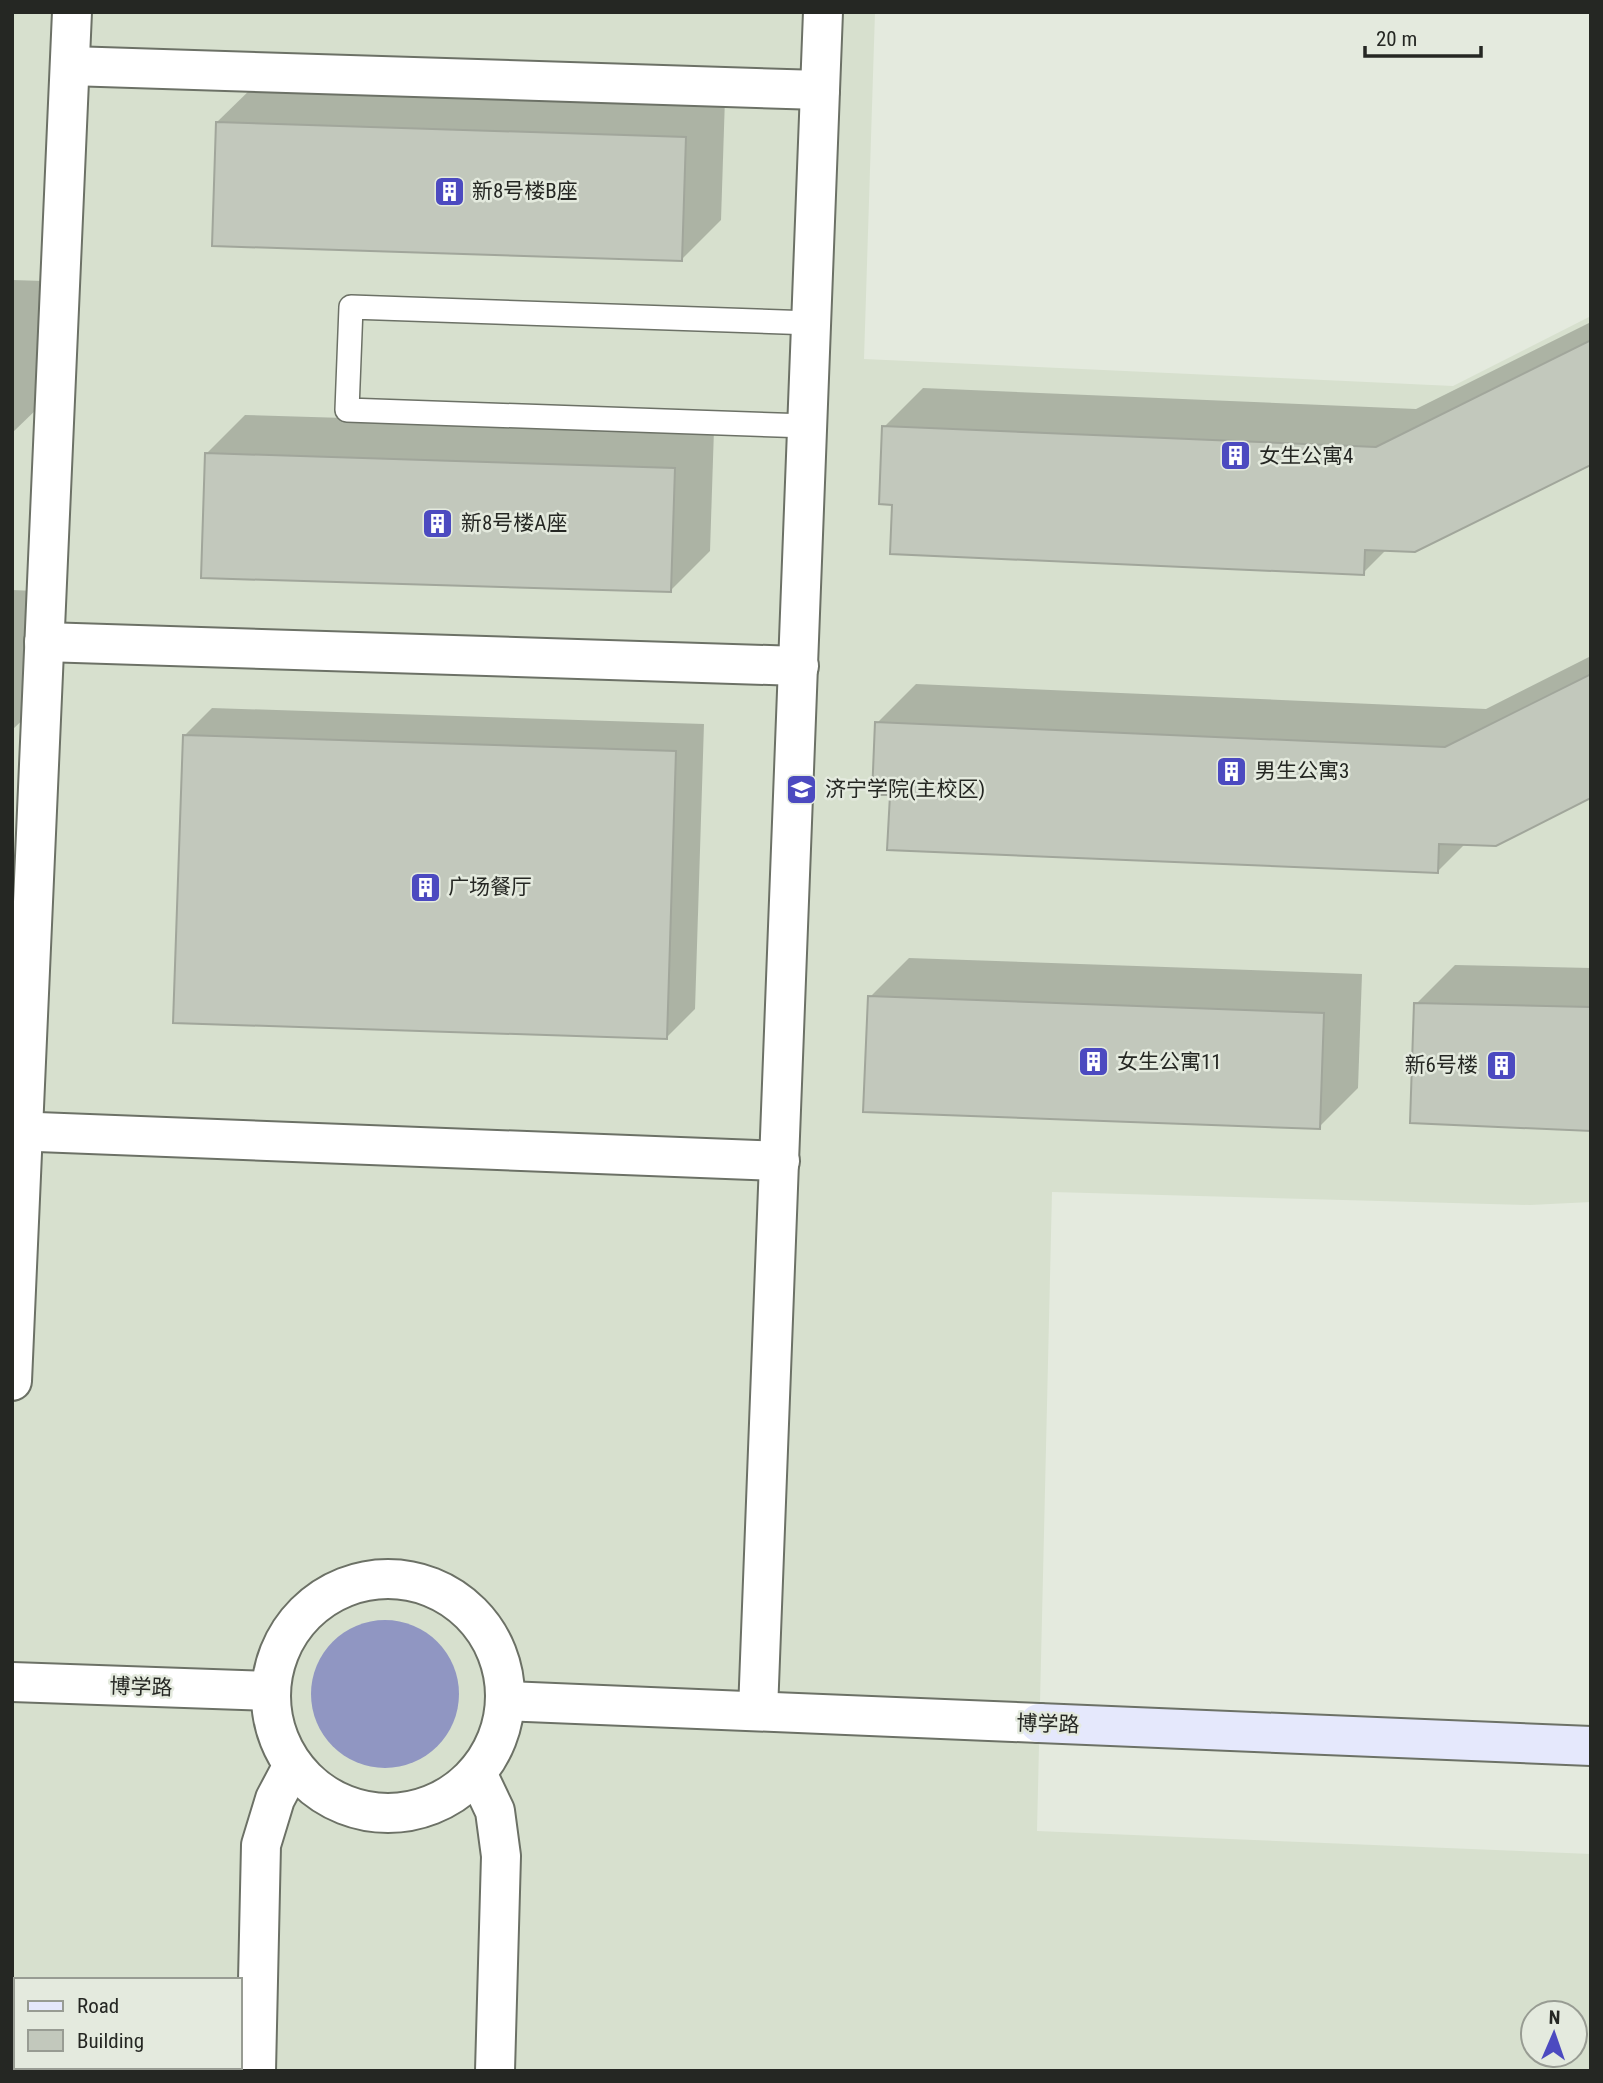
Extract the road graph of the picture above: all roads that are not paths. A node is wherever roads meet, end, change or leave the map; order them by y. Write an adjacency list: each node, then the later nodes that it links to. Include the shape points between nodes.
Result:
1 (72, 12): 3 (street)
2 (823, 12): 4 (street)
3 (70, 66): 4 (street); 7 (street)
4 (820, 90): 5 (street)
5 (812, 323): 6 (street); 6 (lane, via 351,307 347,410)
6 (808, 426): 8 (street)
7 (44, 642): 8 (street); 9 (street)
8 (799, 666): 10 (street)
9 (18, 1131): 10 (street); 11 (street)
10 (780, 1161): 15 (street)
11 (12, 1381)
12 (12, 1682): 13 (street, 博学路)
13 (271, 1691): 14 (street, via 284,1641 299,1619 341,1588 393,1579 443,1593 473,1617 496,1649); 17 (street, via 272,1717)
14 (505, 1701): 15 (street, 博学路); 18 (street, via 501,1726)
15 (758, 1712): 16 (street, 博学路)
16 (1591, 1746)
17 (293, 1765): 18 (street, via 333,1799 383,1813 435,1803); 19 (street, via 275,1798 261,1845)
18 (477, 1773): 20 (street, via 495,1811 501,1856)
19 (256, 2071)
20 (495, 2071)

